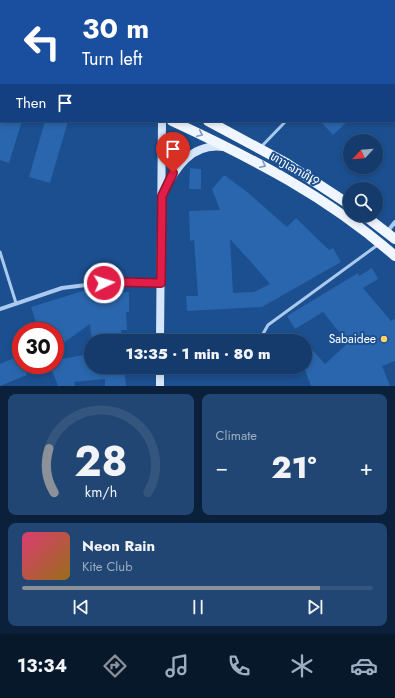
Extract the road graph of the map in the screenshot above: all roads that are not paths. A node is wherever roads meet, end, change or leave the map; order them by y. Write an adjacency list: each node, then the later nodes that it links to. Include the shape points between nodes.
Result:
1 (162, 122): 9 (street)
2 (174, 122): 5 (main road, ທາງເລກທີ 9, one-way to 5)
3 (210, 122): 6 (main road, ທາງເລກທີ 9)
4 (285, 122): 6 (lane)
5 (229, 148): 8 (main road, ທາງເລກທີ 9, one-way to 8); 9 (street, via 212,146 192,152 173,173)
6 (260, 149): 7 (main road, ທາງເລກທີ 9)
7 (286, 163): 8 (main road); 10 (main road, ທາງເລກທີ 9)
8 (280, 174): 15 (main road, ທາງເລກທີ 9, via 331,206)
9 (162, 196): 18 (street)
10 (343, 200)
11 (373, 222): 13 (main road)
12 (395, 222): 13 (street)
13 (386, 232): 14 (main road)
14 (395, 239)
15 (380, 242): 17 (main road, ທາງເລກທີ 9); 22 (lane, via 268,324)
16 (0, 252): 19 (lane)
17 (395, 256)
18 (161, 283): 19 (street, via 118,282 62,288); 21 (street)
19 (16, 303): 20 (street)
20 (0, 308)
21 (160, 334)
22 (263, 334)
23 (160, 374): 24 (street)
24 (160, 386)

